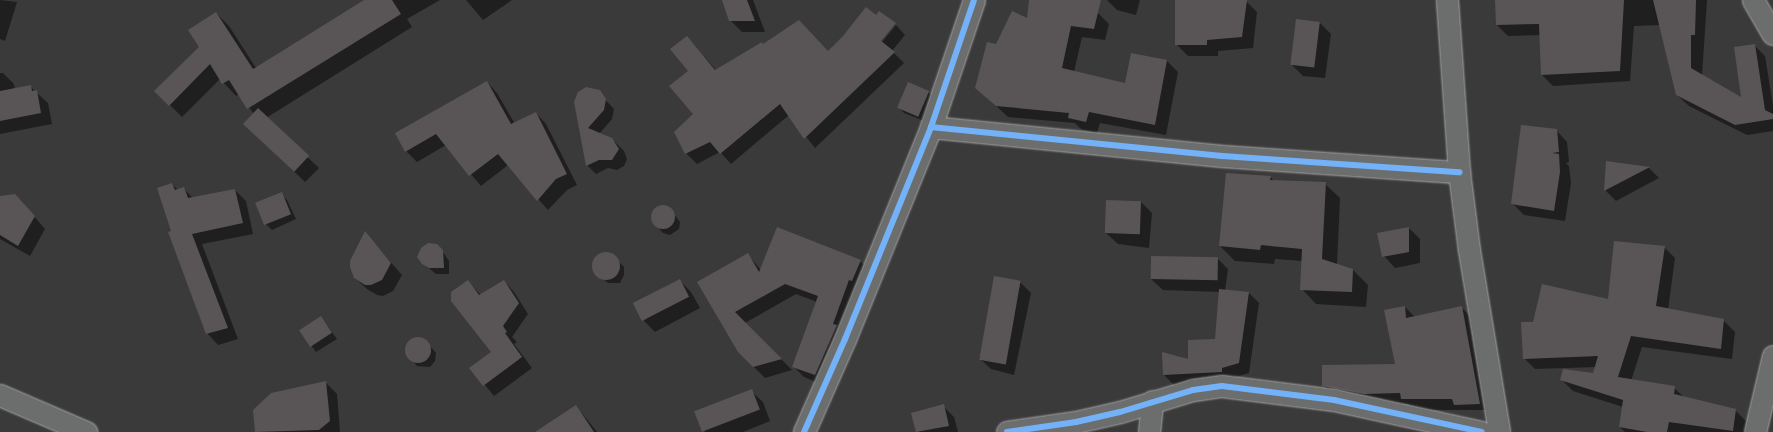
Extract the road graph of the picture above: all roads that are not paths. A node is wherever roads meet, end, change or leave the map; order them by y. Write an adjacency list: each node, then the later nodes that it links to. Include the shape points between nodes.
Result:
1 (1447, 0): 6 (street)
2 (1753, 0): 4 (street)
3 (966, 3): 5 (street)
4 (1773, 34)
5 (931, 127): 6 (street, via 1222,156); 11 (street)
6 (1459, 172): 15 (street)
7 (1773, 356): 16 (street)
8 (0, 395): 10 (street)
9 (1152, 401): 12 (street, via 1076,422); 13 (street); 14 (street, via 1222,386 1334,400)
10 (86, 432)
11 (804, 432)
12 (1007, 432)
13 (1149, 432)
14 (1482, 432)
15 (1499, 432)
16 (1755, 432)

